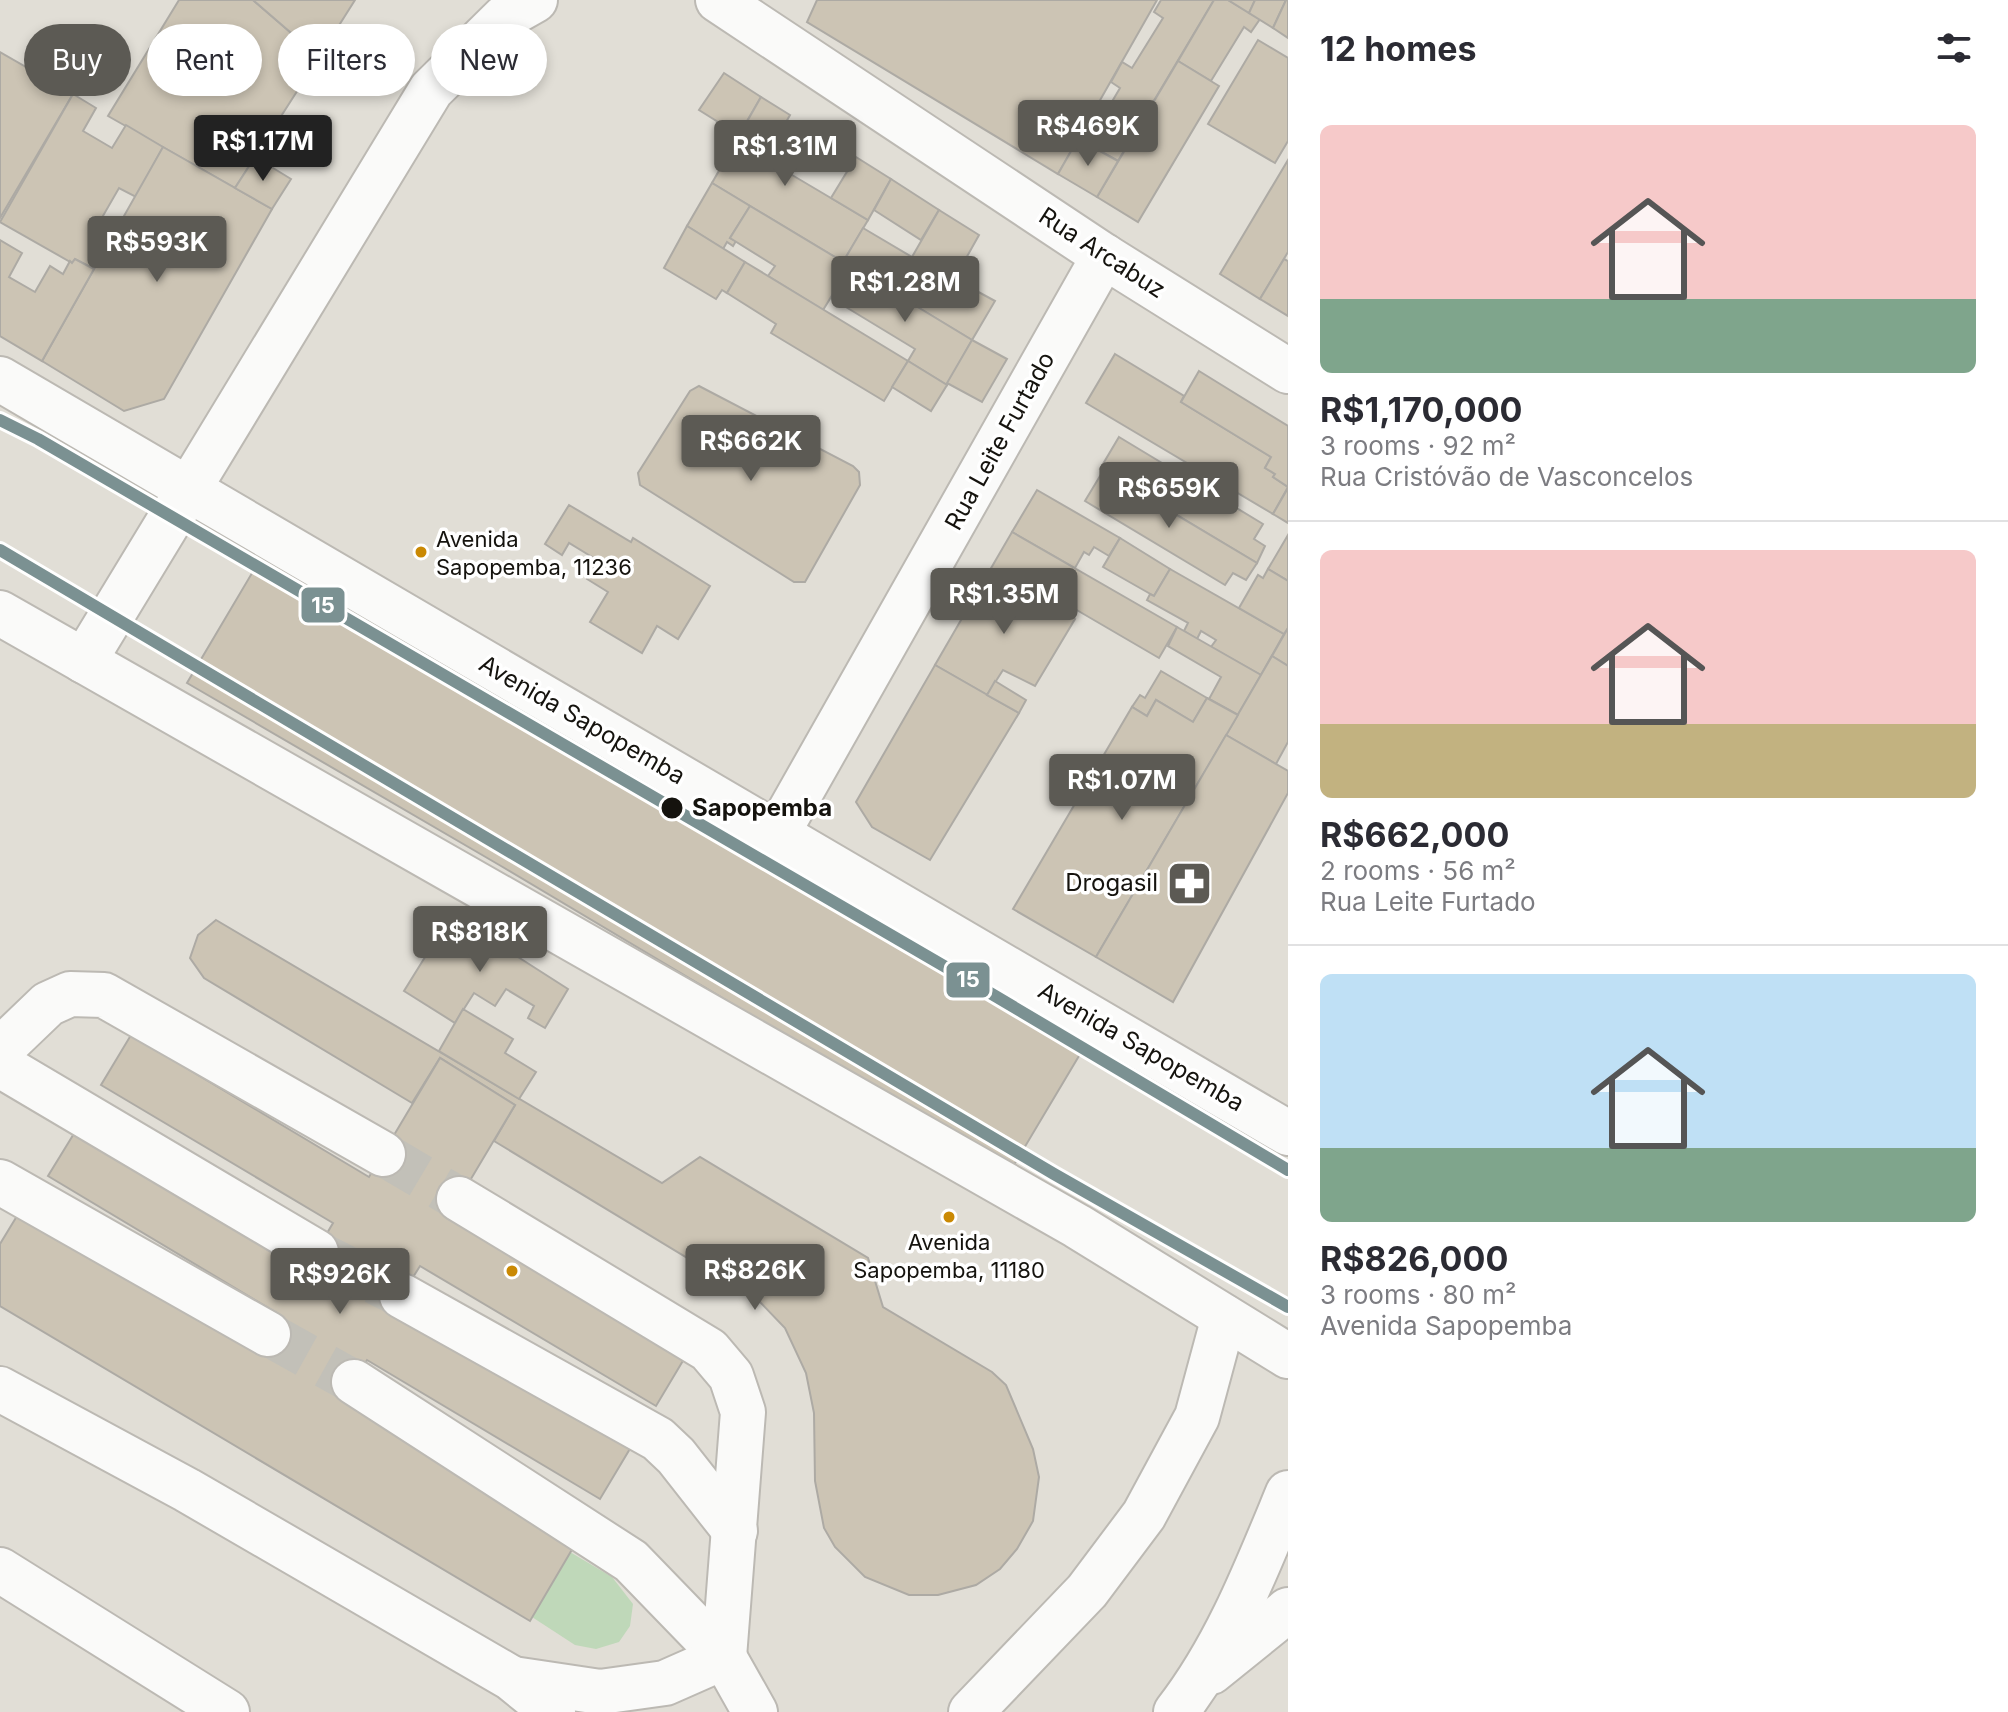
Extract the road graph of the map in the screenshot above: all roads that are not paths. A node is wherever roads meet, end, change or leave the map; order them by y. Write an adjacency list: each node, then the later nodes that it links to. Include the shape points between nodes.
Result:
1 (718, 0): 3 (main road, Rua Arcabuz)
2 (506, 6): 6 (main road, via 431,90)
3 (1104, 256): 4 (main road, Rua Arcabuz); 9 (main road, Rua Leite Furtado)
4 (1288, 371)
5 (0, 379): 6 (main road, Avenida Sapopemba)
6 (188, 489): 8 (main road); 9 (main road, Avenida Sapopemba)
7 (0, 613): 8 (main road)
8 (84, 661): 18 (main road, via 1077,1226)
9 (777, 834): 12 (main road, Avenida Sapopemba)
10 (0, 1050): 13 (main road, via 48,1004 70,994 104,995)
11 (0, 1065): 16 (main road)
12 (1288, 1133)
13 (383, 1154)
14 (0, 1182): 19 (main road)
15 (459, 1199): 24 (main road, via 709,1350 731,1376 743,1412)
16 (316, 1252)
17 (402, 1296): 24 (main road, via 658,1439)
18 (1224, 1317): 20 (main road); 33 (main road, via 1197,1417 1144,1515 1087,1591)
19 (268, 1334)
20 (1288, 1356)
21 (354, 1382): 27 (main road, via 631,1561)
22 (0, 1389): 28 (main road, via 187,1490)
23 (1288, 1493): 29 (main road, via 1255,1572)
24 (735, 1531): 27 (main road)
25 (0, 1570): 30 (main road)
26 (1288, 1610): 29 (main road)
27 (724, 1657): 28 (main road, via 665,1683 600,1692); 32 (main road)
28 (511, 1678): 31 (main road)
29 (1188, 1697): 34 (main road)
30 (227, 1712)
31 (553, 1712)
32 (755, 1712)
33 (971, 1712)
34 (1149, 1712)

